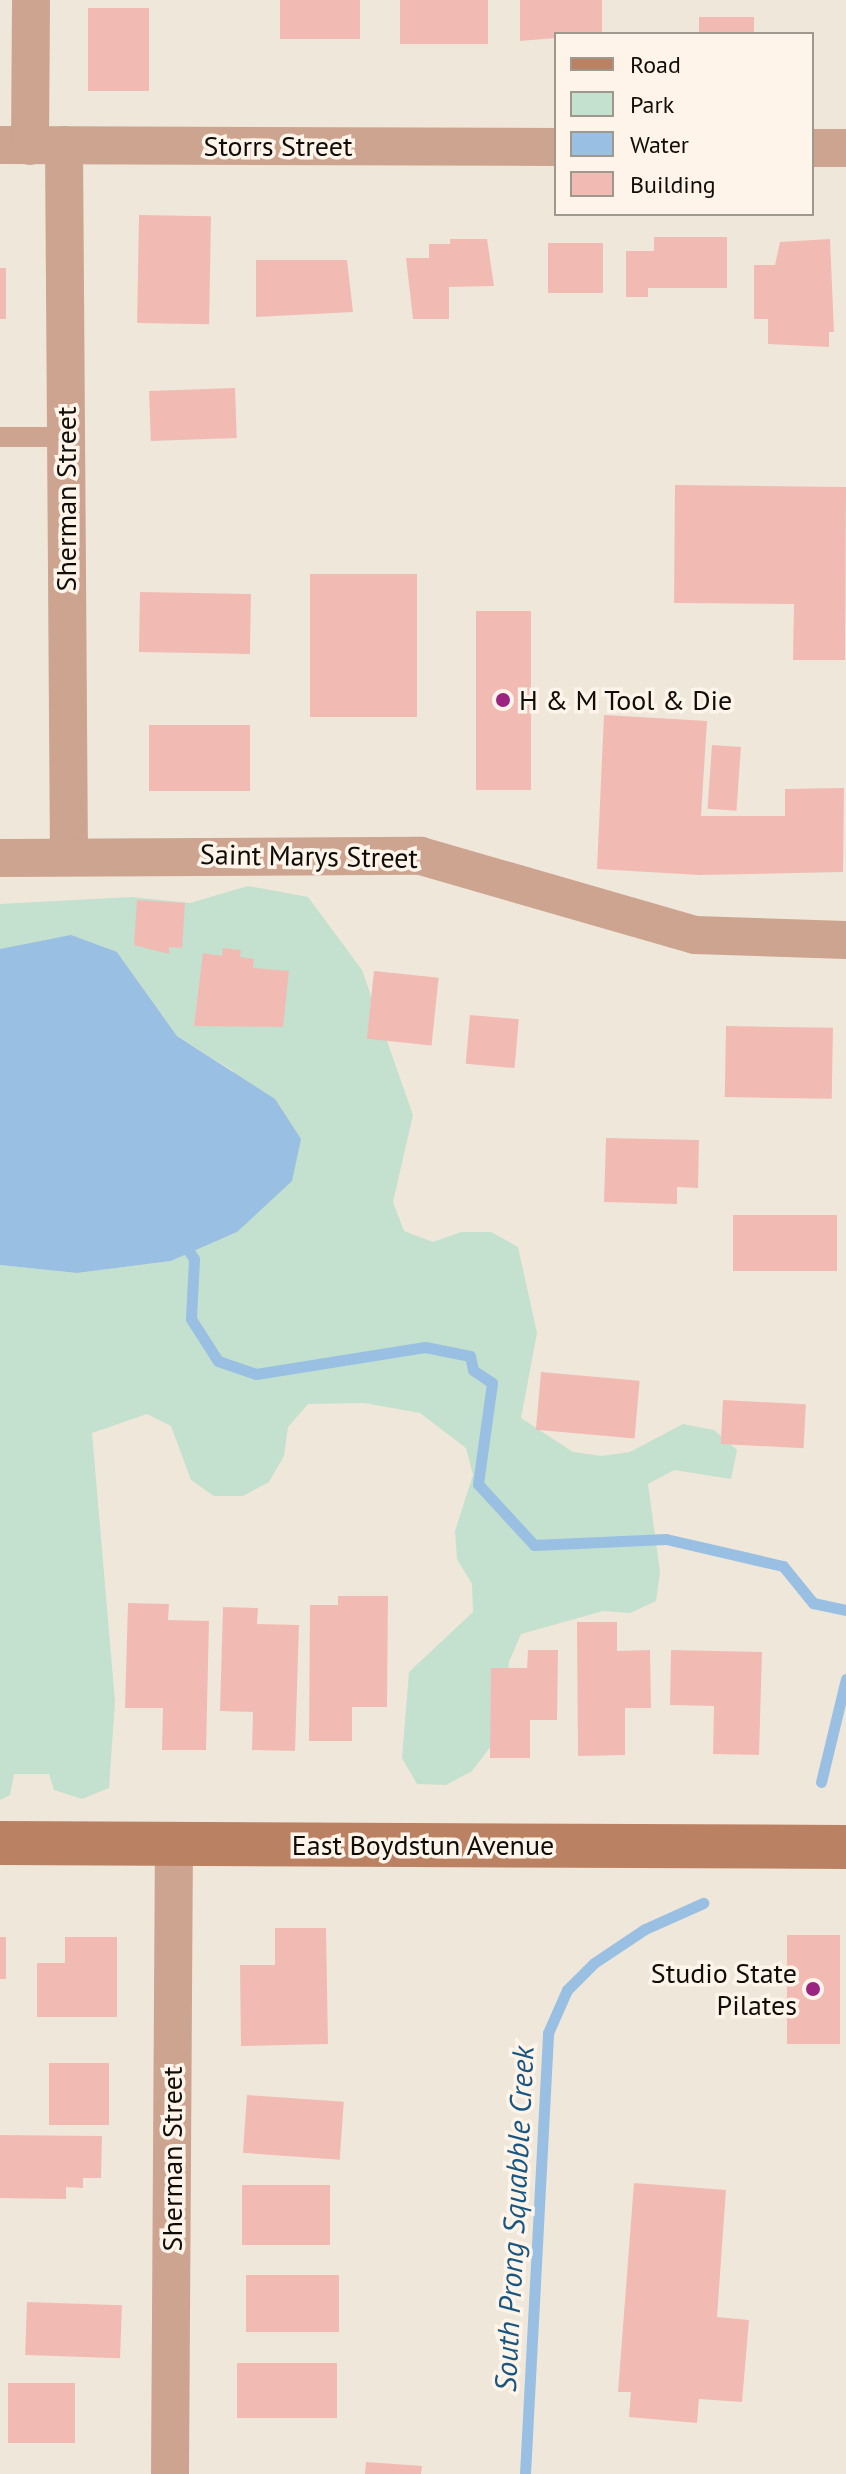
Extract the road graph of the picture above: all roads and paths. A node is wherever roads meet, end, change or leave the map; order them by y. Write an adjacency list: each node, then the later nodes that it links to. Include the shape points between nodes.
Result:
1 (31, 0): 2 (street, Sherman Street)
2 (31, 145): 3 (street, Storrs Street); 7 (street, Sherman Street)
3 (554, 147)
4 (814, 148): 5 (street)
5 (846, 148)
6 (0, 437): 7 (lane)
7 (66, 437): 8 (street, Sherman Street)
8 (69, 854): 9 (street, Saint Marys Street); 10 (street, Saint Marys Street, via 421,856 695,935)
9 (0, 858)
10 (846, 940)
11 (0, 1843): 12 (street, East Boydstun Avenue)
12 (174, 1844): 13 (street, East Boydstun Avenue); 14 (street, Sherman Street)
13 (846, 1847)
14 (170, 2474)

